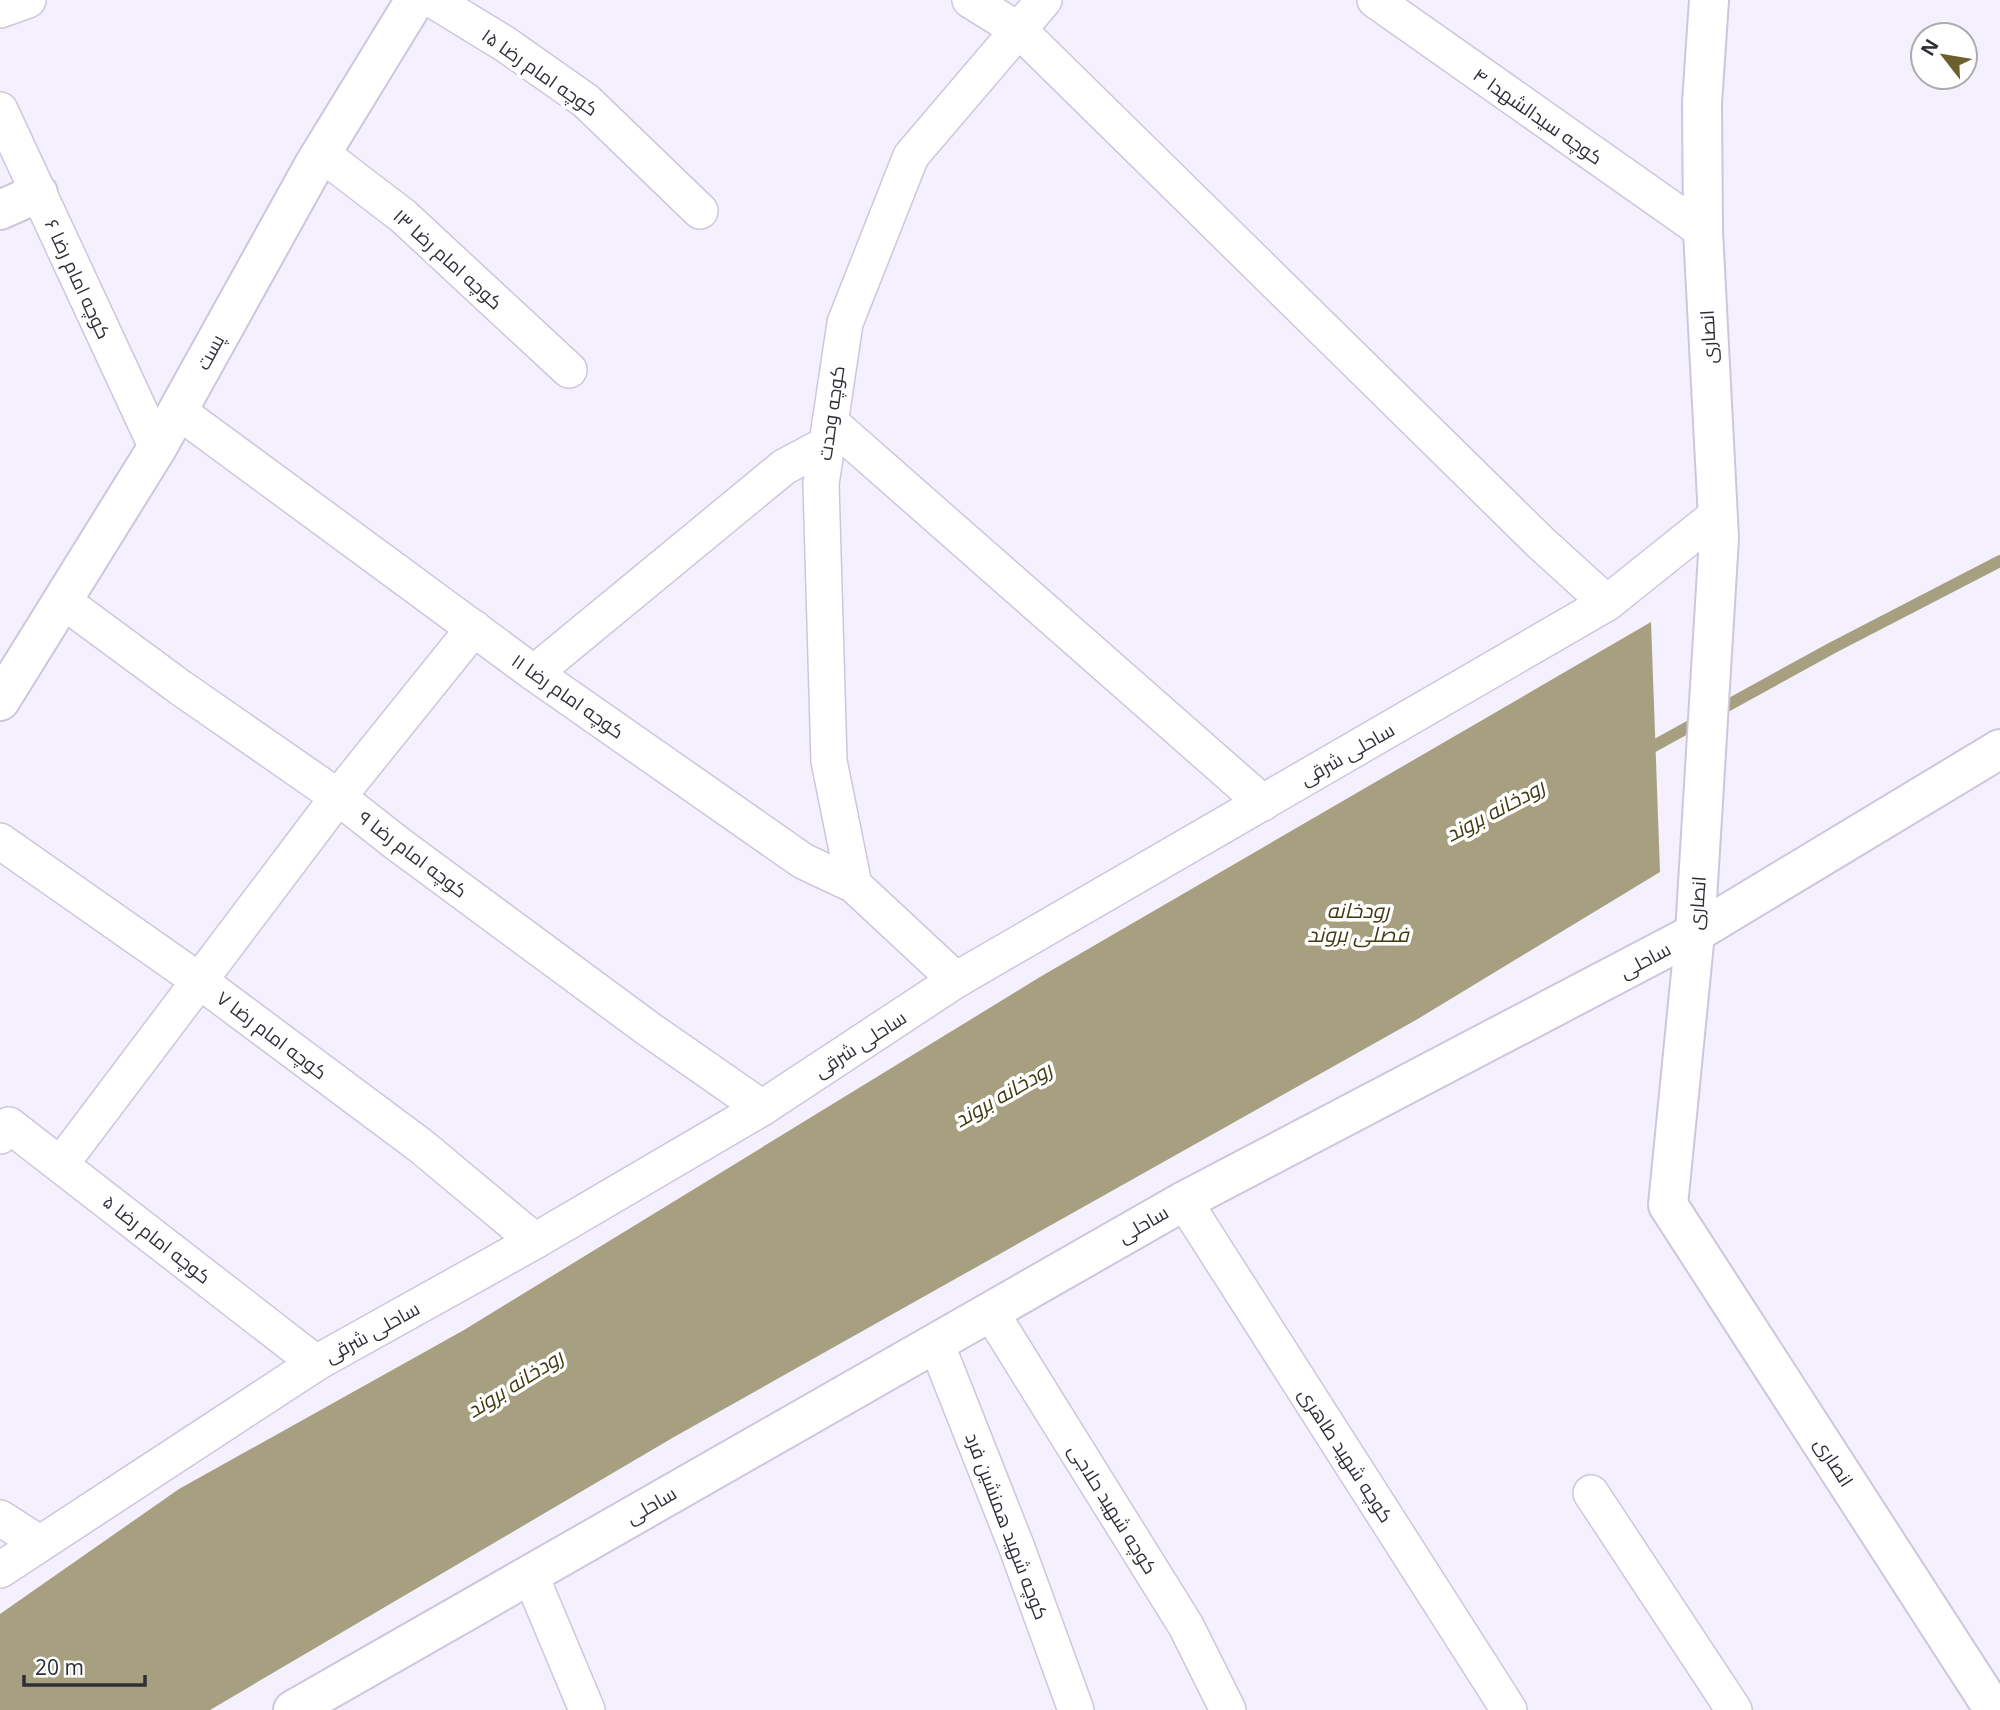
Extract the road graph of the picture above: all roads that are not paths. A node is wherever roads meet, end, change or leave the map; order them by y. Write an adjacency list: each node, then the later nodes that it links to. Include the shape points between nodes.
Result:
1 (28, 0): 8 (street)
2 (415, 0): 11 (main road, پست)
3 (433, 0): 14 (street, کوچه امام رضا ۱۵, via 586,100)
4 (970, 0): 9 (street)
5 (1044, 0): 9 (street, کوچه وحدت)
6 (1375, 0): 15 (street, کوچه سیدالشهدا ۴)
7 (1709, 0): 15 (main road, انصاری, via 1702,103)
8 (0, 10)
9 (1020, 31): 18 (street, کوچه وحدت, via 911,156 845,323); 22 (street)
10 (0, 110): 12 (street, کوچه امام رضا ۶)
11 (322, 153): 16 (street, کوچه امام رضا ۱۳, via 403,216); 17 (main road, پست)
12 (38, 192): 13 (main road); 19 (street, کوچه امام رضا ۶)
13 (0, 210)
14 (700, 211)
15 (1703, 231): 20 (main road, انصاری)
16 (569, 370)
17 (178, 411): 19 (main road, پست); 23 (street, کوچه امام رضا ۱۱)
18 (829, 433): 24 (street); 28 (street); 30 (street, کوچه وحدت, via 821,484 829,761)
19 (157, 448): 21 (main road, پست)
20 (1718, 527): 22 (street, ساحلی شرقی); 31 (main road, انصاری)
21 (63, 601): 25 (main road, پست); 27 (street, کوچه امام رضا ۹)
22 (1607, 603): 28 (street, ساحلی شرقی)
23 (474, 628): 24 (street, کوچه امام رضا ۱۱); 27 (street)
24 (534, 673): 30 (street, کوچه امام رضا ۱۱, via 803,861)
25 (0, 701)
26 (1997, 757): 31 (main road, ساحلی)
27 (338, 797): 33 (street); 34 (street, کوچه امام رضا ۹)
28 (1263, 803): 32 (street, ساحلی شرقی)
29 (0, 841): 33 (street, کوچه امام رضا ۷)
30 (854, 885): 32 (street, کوچه امام رضا ۱۱)
31 (1695, 933): 37 (main road, ساحلی); 53 (main road, انصاری, via 1668,1205)
32 (956, 980): 34 (street, ساحلی شرقی)
33 (201, 982): 36 (street); 38 (street, کوچه امام رضا ۷, via 421,1146)
34 (762, 1108): 38 (street, ساحلی شرقی)
35 (0, 1136): 36 (street, کوچه امام رضا ۵, via 9,1125)
36 (61, 1164): 41 (street, کوچه امام رضا ۵)
37 (1184, 1200): 39 (main road, ساحلی); 51 (street, کوچه شهید طاهری)
38 (535, 1241): 41 (street, ساحلی شرقی)
39 (990, 1311): 40 (main road, ساحلی); 50 (street, کوچه شهید حلاجی, via 1185,1626)
40 (936, 1343): 46 (main road, ساحلی); 49 (street, کوچه شهید همنشین فرد)
41 (316, 1363): 44 (street, ساحلی شرقی)
42 (1591, 1493): 52 (street)
43 (0, 1518): 44 (street)
44 (40, 1543): 45 (street, ساحلی شرقی)
45 (0, 1570)
46 (530, 1574): 47 (main road, ساحلی); 48 (street)
47 (293, 1710)
48 (587, 1710)
49 (1076, 1710)
50 (1228, 1710)
51 (1509, 1710)
52 (1734, 1710)
53 (1994, 1710)

